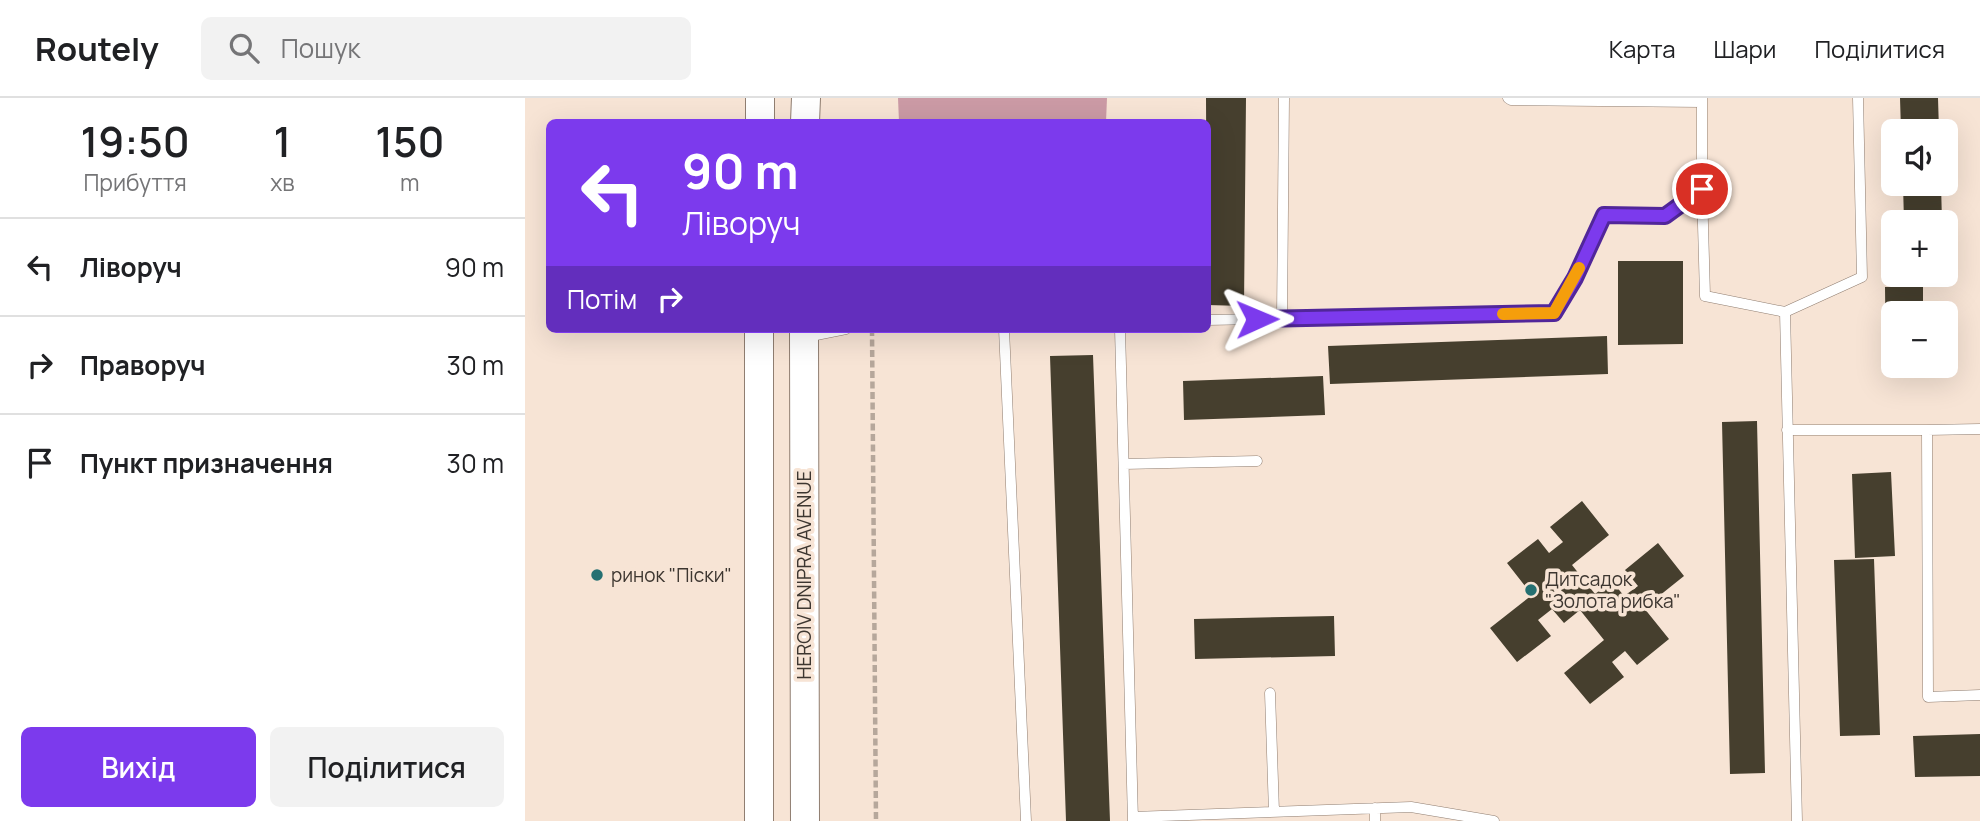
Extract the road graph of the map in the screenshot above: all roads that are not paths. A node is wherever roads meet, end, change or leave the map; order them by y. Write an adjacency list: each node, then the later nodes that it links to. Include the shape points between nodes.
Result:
1 (759, 98): 7 (street)
2 (806, 98): 8 (street)
3 (1284, 98): 11 (lane)
4 (1508, 98): 6 (lane)
5 (1858, 98): 10 (lane, via 1862,277)
6 (1702, 100): 9 (lane)
7 (759, 119)
8 (805, 119)
9 (1702, 189): 10 (lane, via 1705,296); 11 (lane, via 1665,216 1604,215 1554,313)
10 (1784, 312): 20 (lane)
11 (1282, 318): 12 (lane)
12 (1211, 320)
13 (759, 333): 17 (street)
14 (804, 333): 18 (street, HEROIV DNIPRA AVENUE)
15 (1004, 333): 31 (lane)
16 (1120, 333): 23 (lane)
17 (759, 382): 18 (street); 29 (street)
18 (804, 383): 30 (street, HEROIV DNIPRA AVENUE)
19 (1980, 429): 21 (lane)
20 (1787, 430): 21 (lane); 34 (lane)
21 (1927, 430): 25 (lane, via 1928,697)
22 (1257, 461): 23 (lane)
23 (1124, 464): 28 (lane)
24 (1270, 693): 27 (lane)
25 (1980, 695)
26 (1375, 808): 27 (lane); 32 (lane); 33 (lane, via 1411,807)
27 (1274, 812): 28 (lane)
28 (1133, 819)
29 (759, 821)
30 (804, 821)
31 (1026, 821)
32 (1375, 821)
33 (1494, 821)
34 (1797, 821)

